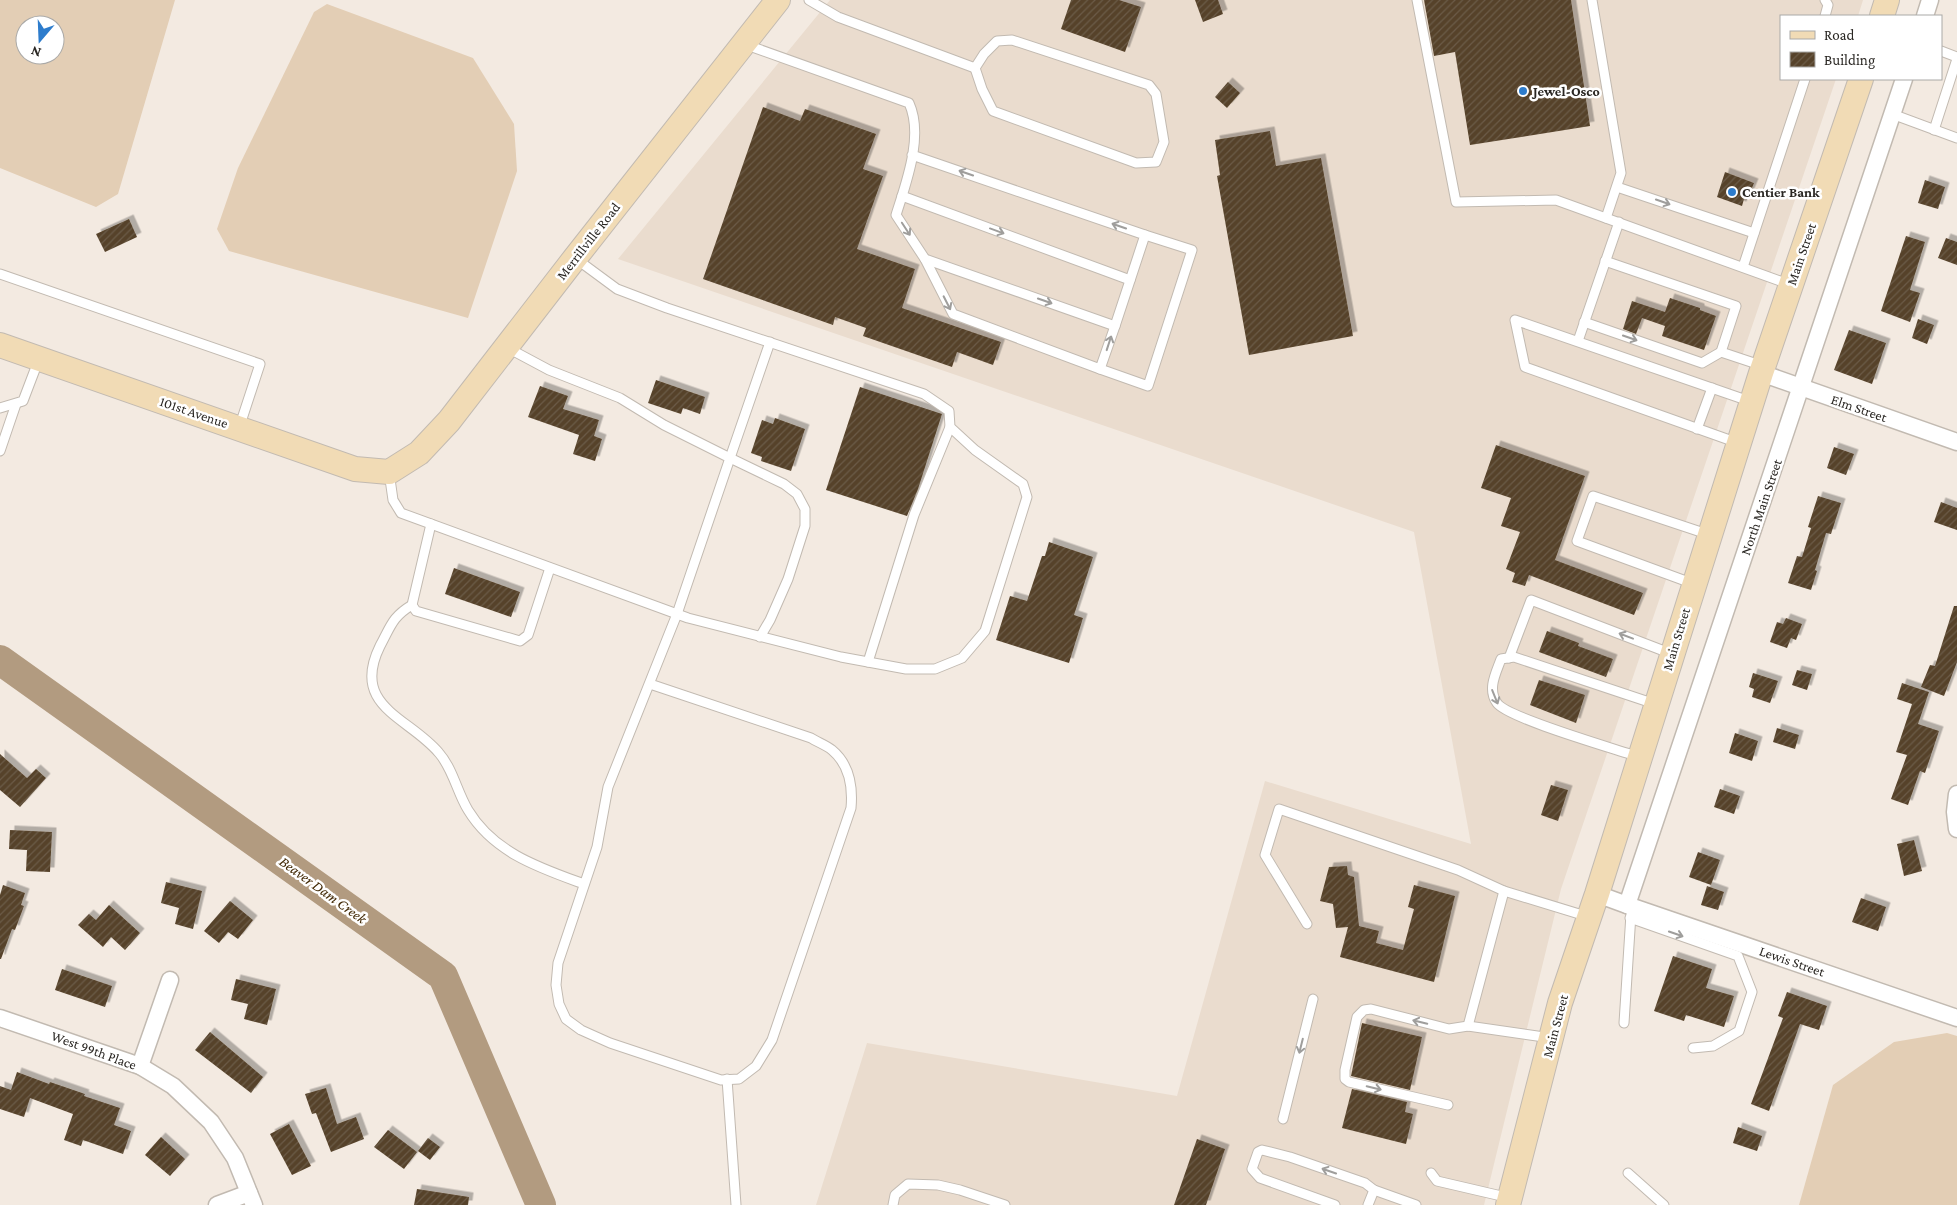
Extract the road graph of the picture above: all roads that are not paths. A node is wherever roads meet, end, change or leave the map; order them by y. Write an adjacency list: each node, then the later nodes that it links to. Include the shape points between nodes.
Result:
1 (778, 0): 11 (main road, Merrillville Road)
2 (809, 0): 14 (lane, via 838,17)
3 (1417, 0): 24 (lane, via 1456,202 1556,200)
4 (1592, 0): 22 (lane, via 1621,173)
5 (1825, 0): 8 (lane, via 1828,6)
6 (1887, 0): 9 (main road)
7 (1930, 0): 10 (street)
8 (1825, 15)
9 (1882, 15)
10 (1925, 15)
11 (744, 44): 21 (lane, via 909,103 914,131); 28 (main road, Merrillville Road)
12 (1942, 51): 13 (lane)
13 (1957, 58): 19 (lane)
14 (975, 68): 14 (lane, via 993,111 1136,163 1156,162 1164,142 1156,94 1149,85 1012,40 997,41)
15 (1804, 80): 26 (lane)
16 (1861, 80): 34 (main road, Main Street)
17 (1904, 80): 18 (street, North Main Street)
18 (1892, 114): 19 (lane); 45 (street, North Main Street)
19 (1934, 130): 20 (lane)
20 (1957, 138)
21 (912, 155): 23 (lane); 27 (lane, one-way to 21)
22 (1617, 187): 24 (lane); 26 (lane, one-way to 26)
23 (902, 196): 29 (lane, one-way to 29, via 896,215); 33 (lane, one-way to 33)
24 (1606, 218): 25 (lane)
25 (1618, 222): 30 (lane); 31 (lane)
26 (1754, 233): 31 (lane)
27 (1145, 234): 33 (lane); 43 (lane, via 1192,250 1148,386)
28 (575, 258): 38 (lane, via 617,289); 40 (main road, Merrillville Road)
29 (925, 259): 36 (lane, one-way to 36); 43 (lane, one-way to 43, via 953,314)
30 (1605, 261): 35 (lane); 41 (lane, via 1736,306)
31 (1743, 268): 34 (lane)
32 (0, 274): 51 (lane, via 260,364)
33 (1130, 280): 36 (lane)
34 (1791, 285): 44 (main road, Main Street)
35 (1584, 322): 37 (lane); 41 (lane, one-way to 41, via 1702,363)
36 (1115, 326): 43 (lane, one-way to 36)
37 (1578, 341): 46 (lane); 52 (lane, via 1516,320 1525,367)
38 (770, 342): 50 (lane, via 924,394 948,411); 56 (lane)
39 (0, 345): 42 (main road, 101st Avenue)
40 (506, 347): 56 (lane, via 549,370 620,398 664,425); 57 (main road, Merrillville Road, via 425,447)
41 (1721, 352): 44 (lane)
42 (39, 358): 48 (lane, via 23,400); 51 (main road, 101st Avenue)
43 (1100, 369)
44 (1762, 370): 45 (street, Elm Street); 47 (main road, Main Street)
45 (1801, 387): 53 (street, Elm Street); 76 (street, North Main Street)
46 (1712, 388): 47 (lane); 52 (lane)
47 (1752, 402): 54 (main road, Main Street)
48 (16, 404): 49 (lane); 55 (lane)
49 (0, 408)
50 (950, 427): 67 (lane, via 914,515); 67 (lane, via 975,450 1023,484 1027,497 985,630 962,658 935,669 906,669)
51 (238, 428): 57 (main road, 101st Avenue, via 355,468)
52 (1698, 429): 54 (lane)
53 (1957, 442)
54 (1739, 444): 59 (main road, Main Street)
55 (0, 451)
56 (730, 458): 63 (lane); 64 (lane, via 784,484 797,494 805,509 805,526 788,579)
57 (389, 472): 58 (lane, via 393,500 401,513)
58 (431, 524): 60 (lane); 62 (lane)
59 (1710, 535): 61 (main road, Main Street); 61 (lane, via 1593,496 1577,541)
60 (550, 568): 62 (lane, via 528,635 520,642 416,611); 63 (lane)
61 (1694, 584): 65 (main road, Main Street)
62 (412, 605): 73 (lane, via 397,614 376,656 372,670 374,689 381,704 440,753 468,810 498,845 529,863)
63 (677, 614): 64 (lane); 68 (lane)
64 (760, 637): 67 (lane)
65 (1672, 654): 66 (lane, one-way to 66, via 1531,600); 69 (main road, Main Street)
66 (1509, 658): 69 (lane); 70 (lane, one-way to 70, via 1501,659 1494,679 1492,691 1497,704 1520,718)
67 (868, 662)
68 (650, 684): 73 (lane, via 608,787 597,847); 88 (lane, via 811,738 832,750 848,769 851,808 772,1040 756,1066 739,1079)
69 (1656, 704): 70 (main road, Main Street)
70 (1640, 757): 75 (main road, Main Street)
71 (1957, 794): 72 (street)
72 (1957, 829)
73 (584, 884): 88 (lane, via 558,963 556,985 566,1019 610,1043)
74 (1504, 890): 77 (lane); 78 (lane, via 1458,870 1279,809 1265,855); 84 (lane)
75 (1597, 894): 76 (street); 77 (main road, Main Street)
76 (1629, 910): 82 (street, Lewis Street); 83 (lane); 86 (lane, one-way to 86, via 1738,956 1752,992 1739,1031 1713,1046)
77 (1589, 917): 85 (main road, Main Street)
78 (1307, 924)
79 (170, 980): 87 (street)
80 (1312, 999): 90 (lane, one-way to 90)
81 (0, 1018): 87 (street, West 99th Place)
82 (1957, 1018)
83 (1624, 1023)
84 (1468, 1026): 85 (lane); 89 (lane, one-way to 89, via 1449,1029 1371,1009 1364,1010 1358,1017 1347,1059 1345,1079 1349,1082)
85 (1551, 1038): 95 (main road, Main Street)
86 (1694, 1048)
87 (140, 1066): 94 (street, West 99th Place, via 173,1086 211,1122 235,1158)
88 (727, 1080): 97 (lane)
89 (1448, 1105)
90 (1283, 1119)
91 (1431, 1173): 95 (lane, via 1437,1181)
92 (1628, 1173): 103 (lane)
93 (1374, 1190): 100 (lane, one-way to 100, via 1365,1183 1290,1157 1262,1150 1258,1152 1252,1169 1260,1178); 101 (lane); 102 (lane)
94 (252, 1199): 96 (street)
95 (1509, 1201)
96 (217, 1205)
97 (736, 1205)
98 (893, 1205): 99 (lane, via 895,1195 908,1184 953,1188)
99 (1005, 1205)
100 (1335, 1205)
101 (1368, 1205)
102 (1416, 1205)
103 (1664, 1205)

